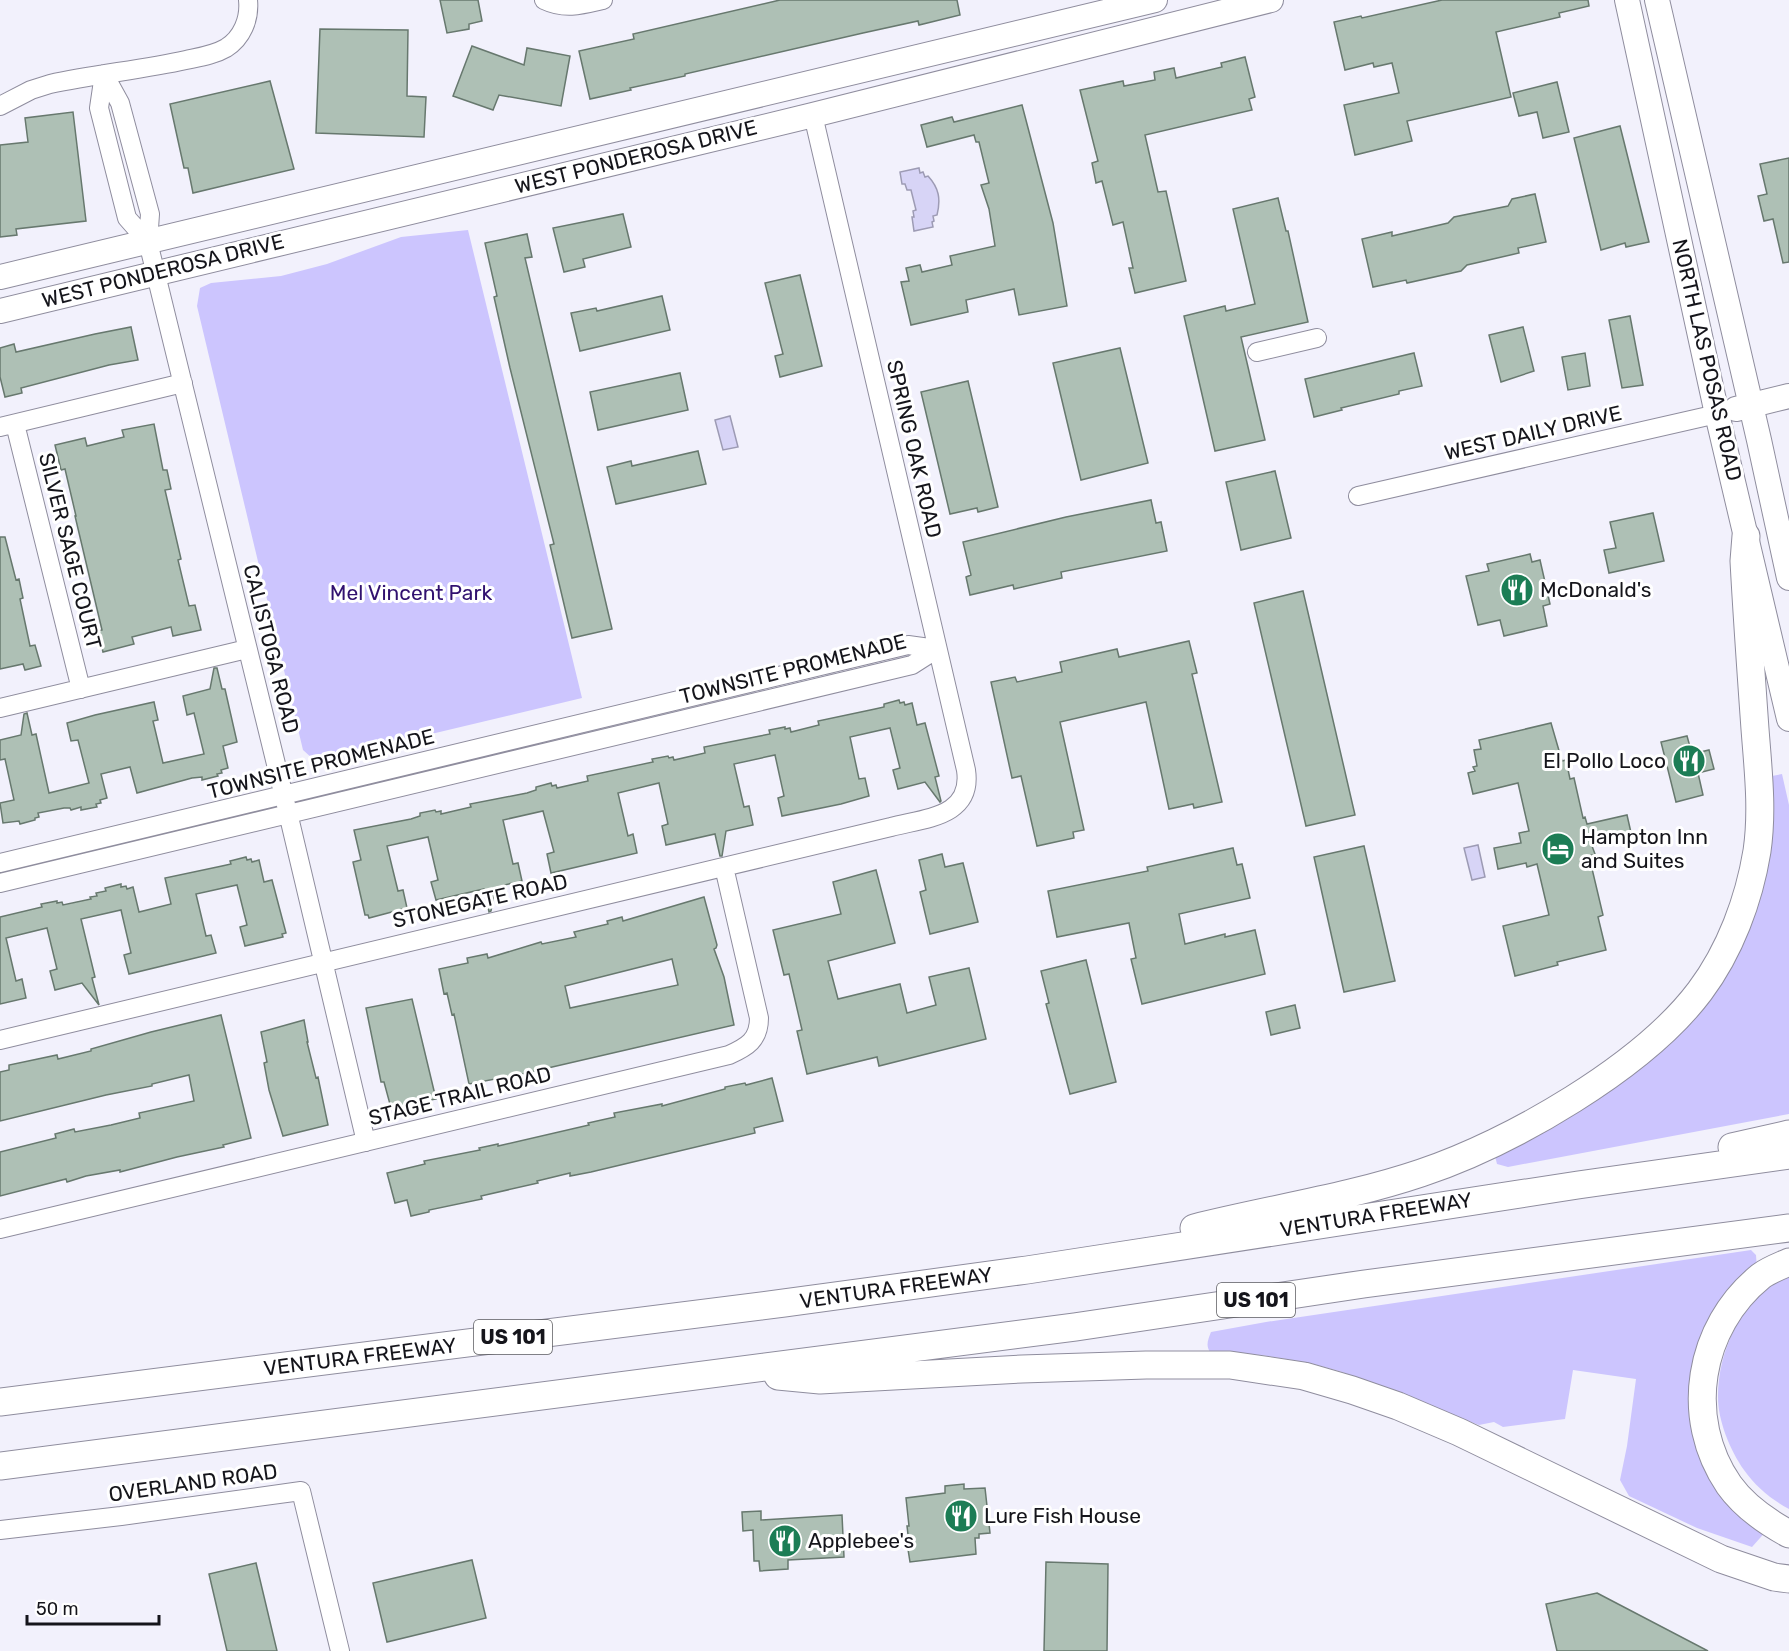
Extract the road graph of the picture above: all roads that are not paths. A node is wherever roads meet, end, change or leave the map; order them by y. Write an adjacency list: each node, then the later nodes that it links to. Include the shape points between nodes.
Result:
1 (248, 0): 8 (street, via 248,18 243,29 229,46 218,52)
2 (544, 0): 3 (street, via 569,7)
3 (603, 0)
4 (1155, 0): 9 (main road, WEST PONDEROSA DRIVE)
5 (1271, 0): 11 (main road, WEST PONDEROSA DRIVE)
6 (1627, 0): 21 (main road, NORTH LAS POSAS ROAD)
7 (1657, 0): 20 (main road, NORTH LAS POSAS ROAD)
8 (104, 74): 10 (street, via 50,84); 12 (street, CALISTOGA ROAD, via 120,103 150,214)
9 (807, 85): 11 (main road); 12 (main road, WEST PONDEROSA DRIVE)
10 (0, 105)
11 (813, 115): 13 (main road, WEST PONDEROSA DRIVE); 27 (street, SPRING OAK ROAD)
12 (148, 242): 13 (street, CALISTOGA ROAD); 14 (main road, WEST PONDEROSA DRIVE)
13 (155, 273): 15 (main road, WEST PONDEROSA DRIVE); 18 (street, CALISTOGA ROAD)
14 (0, 277)
15 (0, 311)
16 (1317, 338): 17 (street)
17 (1257, 352)
18 (183, 384): 22 (street); 26 (street, CALISTOGA ROAD)
19 (1789, 396): 20 (main road)
20 (1751, 405): 21 (main road); 25 (main road, NORTH LAS POSAS ROAD)
21 (1718, 414): 23 (street, WEST DAILY DRIVE); 24 (main road, NORTH LAS POSAS ROAD)
22 (8, 425): 28 (street, SILVER SAGE COURT)
23 (1358, 496)
24 (1746, 536): 30 (main road, NORTH LAS POSAS ROAD); 45 (highway, via 1744,561 1759,794 1757,847 1738,922 1706,981 1677,1017 1607,1076 1558,1107 1470,1154 1422,1173)
25 (1789, 578)
26 (247, 649): 28 (street); 32 (street, CALISTOGA ROAD)
27 (937, 649): 31 (street, SPRING OAK ROAD, via 966,770); 32 (street, TOWNSITE PROMENADE, via 912,666)
28 (81, 689): 29 (street)
29 (0, 708)
30 (1789, 719)
31 (964, 795): 34 (street, STONEGATE ROAD, via 953,808 939,815)
32 (286, 805): 33 (street, TOWNSITE PROMENADE); 35 (street, TOWNSITE PROMENADE); 36 (street, CALISTOGA ROAD)
33 (0, 863)
34 (723, 867): 36 (street, STONEGATE ROAD); 39 (street, STAGE TRAIL ROAD, via 759,1018 755,1039 744,1048)
35 (0, 883)
36 (323, 961): 37 (street, STONEGATE ROAD); 39 (street, CALISTOGA ROAD)
37 (0, 1040)
38 (1789, 1134): 41 (highway)
39 (366, 1142): 43 (street, STAGE TRAIL ROAD)
40 (1789, 1155): 41 (highway, VENTURA FREEWAY / US 101)
41 (1578, 1185): 45 (highway, VENTURA FREEWAY / US 101)
42 (1789, 1228): 46 (highway, US 101)
43 (0, 1229)
44 (1789, 1262): 50 (highway, via 1763,1274 1739,1296 1726,1315 1708,1354 1701,1401 1710,1447 1730,1487 1771,1524)
45 (1027, 1270): 47 (highway, VENTURA FREEWAY / US 101)
46 (723, 1372): 48 (highway, US 101); 51 (highway, via 820,1380 1034,1368 1230,1365 1304,1376 1398,1406 1459,1432 1721,1559 1774,1577)
47 (0, 1402)
48 (0, 1466)
49 (0, 1530): 52 (street, OVERLAND ROAD, via 301,1491)
50 (1789, 1534)
51 (1789, 1578)
52 (340, 1651)

